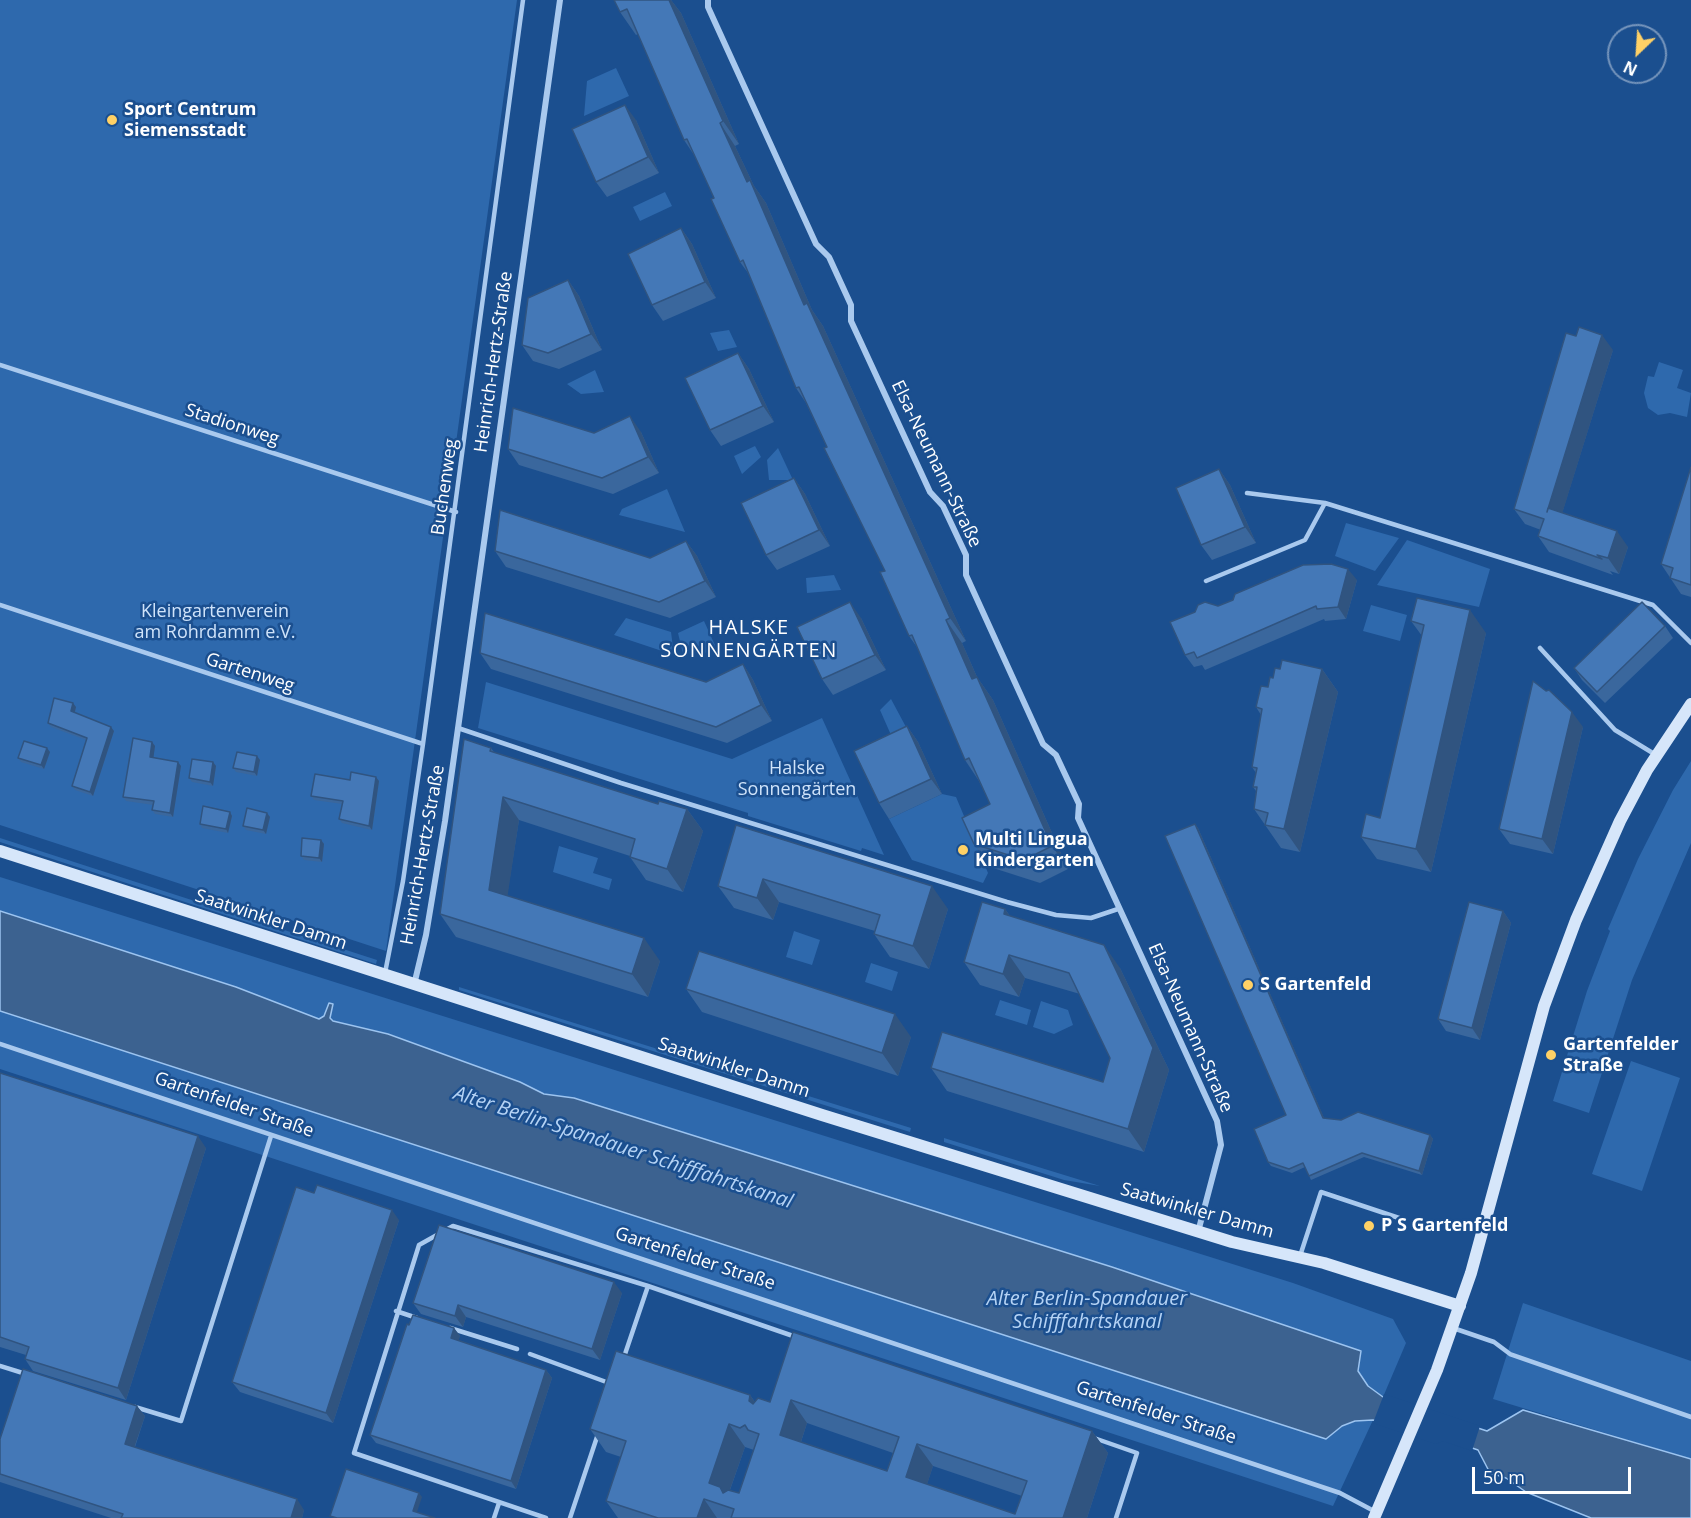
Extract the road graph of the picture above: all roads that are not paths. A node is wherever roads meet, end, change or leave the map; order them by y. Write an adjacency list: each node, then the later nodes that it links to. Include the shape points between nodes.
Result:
1 (523, 0): 7 (lane, Buchenweg)
2 (560, 0): 13 (street, Heinrich-Hertz-Straße)
3 (708, 0): 17 (street, Elsa-Neumann-Straße, via 816,244 829,257 851,305 851,321 930,492 943,506 966,555 966,575 1043,744 1056,755 1079,804 1078,818)
4 (0, 365): 7 (lane, Stadionweg)
5 (1247, 493): 6 (lane)
6 (1325, 503): 8 (lane, via 1305,540); 10 (lane, via 1653,605)
7 (456, 512): 14 (lane, Buchenweg)
8 (1206, 581)
9 (0, 604): 14 (lane, Gartenweg)
10 (1691, 643)
11 (1540, 648): 15 (lane, via 1615,730)
12 (1691, 704): 15 (main road)
13 (458, 728): 17 (lane, via 621,783 1056,915 1091,918); 19 (street, Heinrich-Hertz-Straße, via 426,936)
14 (423, 744): 18 (lane, Buchenweg, via 404,881)
15 (1657, 756): 26 (main road, via 1594,876 1558,969)
16 (0, 851): 18 (main road, Saatwinkler Damm)
17 (1118, 909): 23 (street, Elsa-Neumann-Straße, via 1217,1122 1221,1145)
18 (384, 976): 19 (main road, Saatwinkler Damm)
19 (413, 986): 23 (main road, Saatwinkler Damm)
20 (0, 1044): 21 (lane, Gartenfelder Straße)
21 (271, 1136): 40 (lane, via 181,1421); 45 (lane, Gartenfelder Straße, via 1328,1489)
22 (1405, 1220): 24 (lane, via 1321,1192)
23 (1198, 1232): 24 (main road, Saatwinkler Damm, via 1266,1252)
24 (1300, 1257): 26 (main road, Saatwinkler Damm)
25 (648, 1286): 27 (lane, via 453,1226 419,1245); 31 (lane); 36 (lane)
26 (1460, 1306): 30 (main road)
27 (396, 1311): 28 (lane); 44 (lane, via 354,1453)
28 (429, 1322)
29 (440, 1325): 34 (lane)
30 (1453, 1327): 41 (lane, via 1494,1342 1510,1354); 45 (main road, Gartenfelder Straße)
31 (796, 1337): 32 (lane); 33 (lane)
32 (808, 1341)
33 (793, 1347)
34 (517, 1349)
35 (530, 1354): 39 (lane)
36 (622, 1363)
37 (0, 1366): 38 (lane)
38 (34, 1376)
39 (615, 1385)
40 (124, 1404)
41 (1691, 1417)
42 (600, 1430): 48 (lane)
43 (1091, 1438): 49 (lane, via 1137,1453)
44 (499, 1503): 46 (lane); 47 (lane)
45 (1375, 1515)
46 (494, 1518)
47 (546, 1518)
48 (570, 1518)
49 (1116, 1518)

